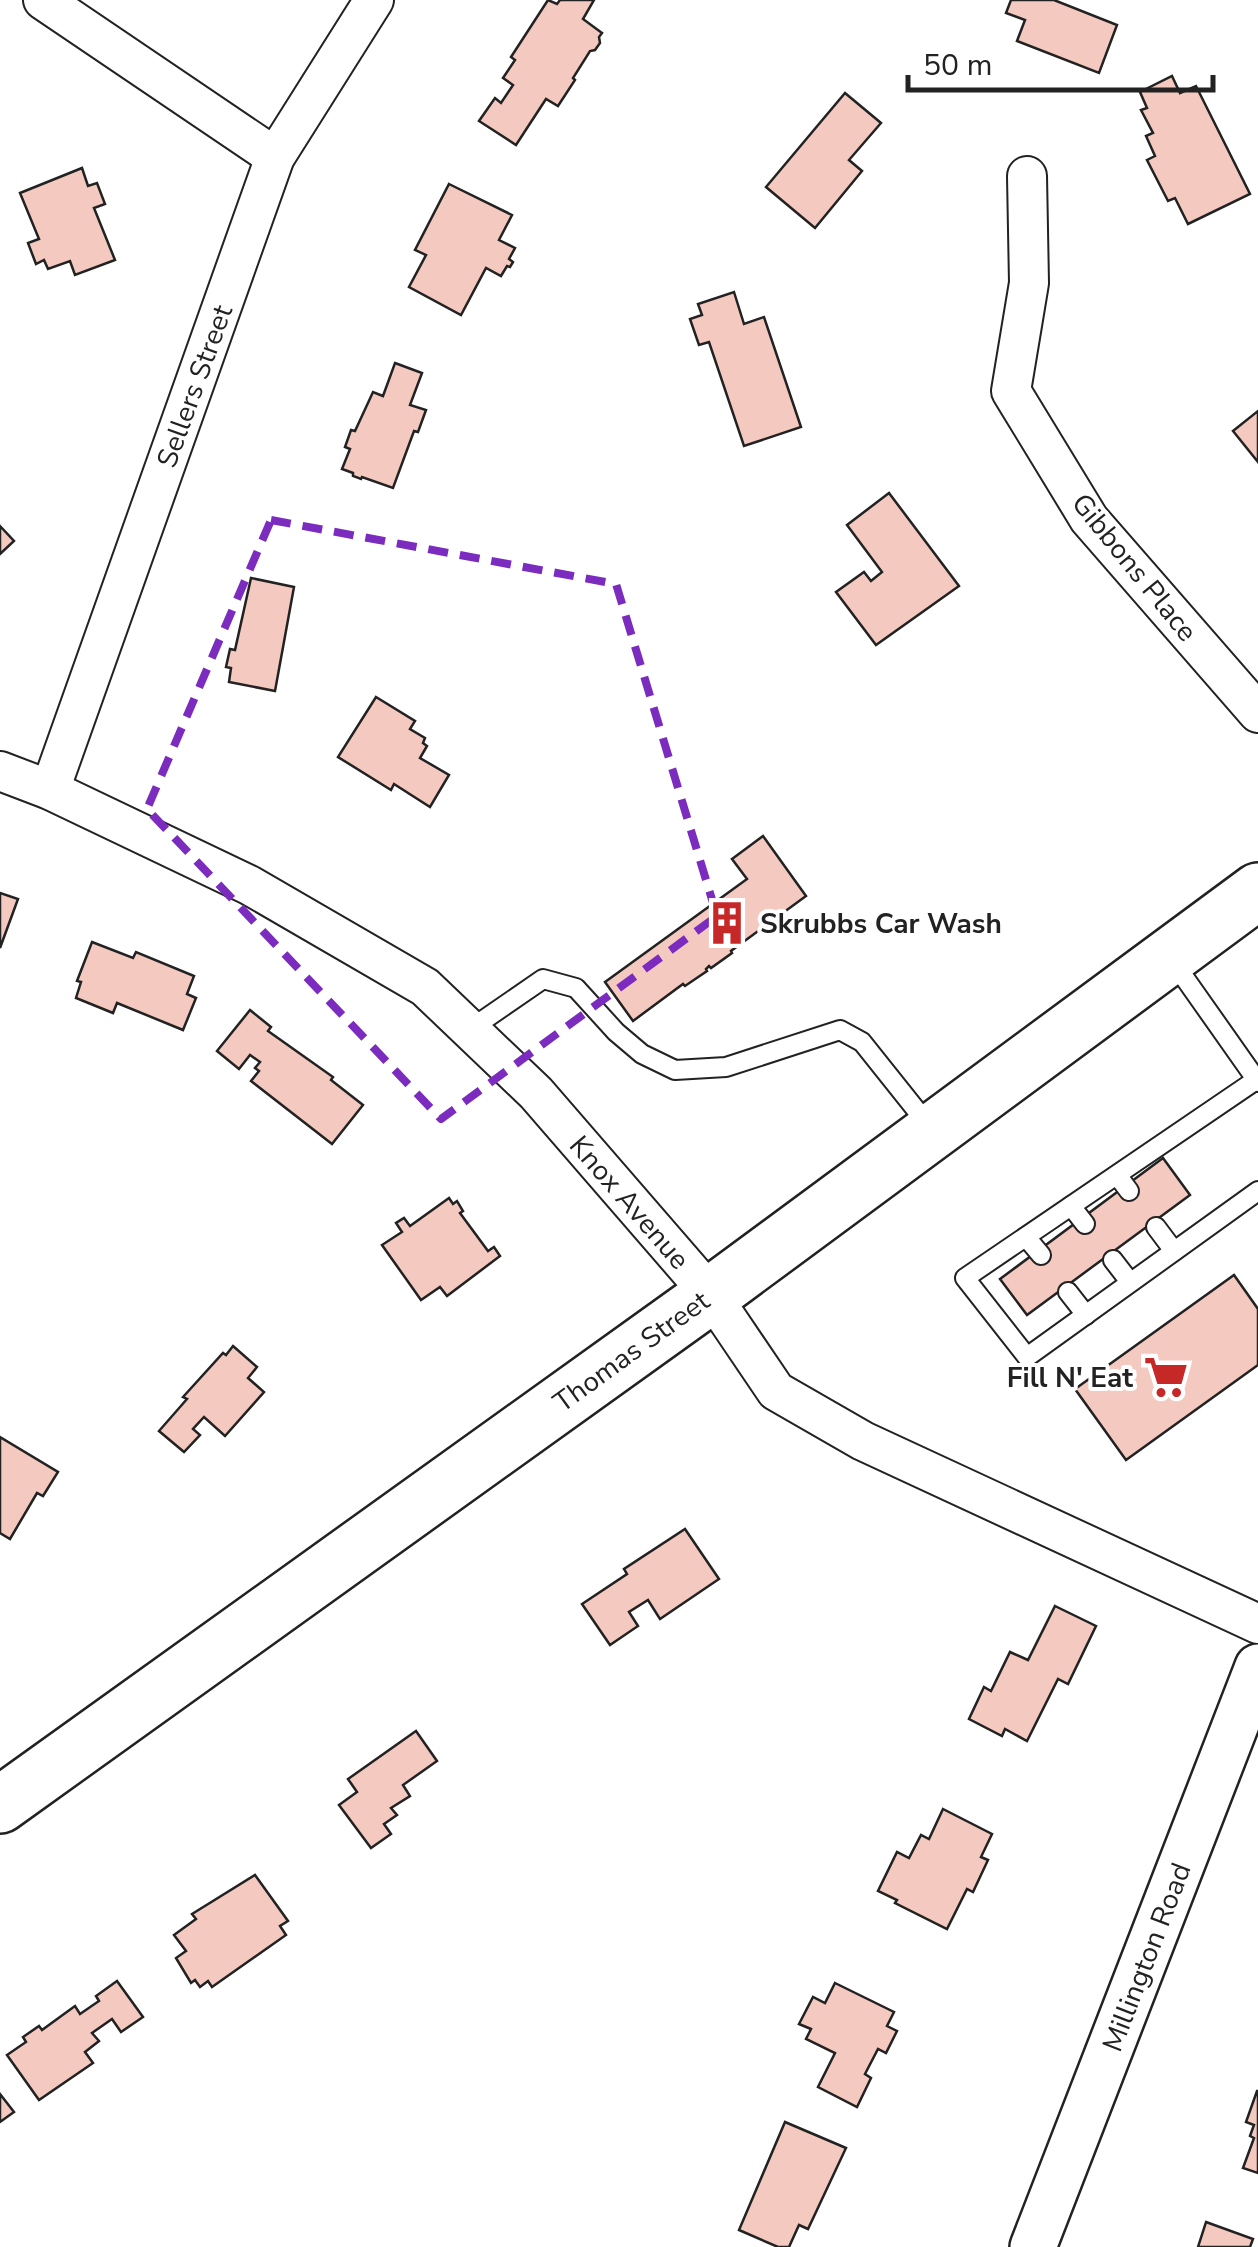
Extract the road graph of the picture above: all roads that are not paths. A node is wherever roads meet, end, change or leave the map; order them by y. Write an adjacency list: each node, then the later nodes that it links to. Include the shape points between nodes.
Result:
1 (43, 0): 3 (street)
2 (374, 0): 3 (street, Sellers Street)
3 (276, 158): 7 (street, Sellers Street)
4 (1027, 176): 5 (street, Gibbons Place, via 1029,283 1011,392 1089,519)
5 (1258, 714)
6 (0, 771): 7 (street, Knox Avenue)
7 (50, 790): 10 (street, Knox Avenue, via 265,894 425,986)
8 (1258, 891): 9 (highway, Thomas Street)
9 (1170, 956): 11 (lane); 12 (highway, Thomas Street)
10 (469, 1030): 12 (lane, via 543,979 576,988 642,1054 676,1070 726,1067 840,1030 862,1042); 25 (street, Knox Avenue, via 536,1093)
11 (1257, 1081): 13 (lane)
12 (933, 1130): 25 (highway, Thomas Street)
13 (1117, 1175): 14 (lane); 16 (lane)
14 (1129, 1191)
15 (1258, 1191): 20 (lane)
16 (1071, 1206): 17 (lane); 19 (lane)
17 (1085, 1224)
18 (1156, 1227): 20 (lane)
19 (1026, 1236): 21 (lane); 26 (lane, via 965,1278 1027,1356)
20 (1174, 1251): 23 (lane)
21 (1040, 1255)
22 (1113, 1260): 23 (lane)
23 (1130, 1282): 26 (lane)
24 (1068, 1292): 26 (lane)
25 (710, 1294): 27 (street, Knox Avenue, via 776,1391 863,1440); 29 (highway, Thomas Street)
26 (1086, 1315)
27 (1258, 1624)
28 (1258, 1667): 30 (street, Millington Road)
29 (0, 1805)
30 (1033, 2247)

